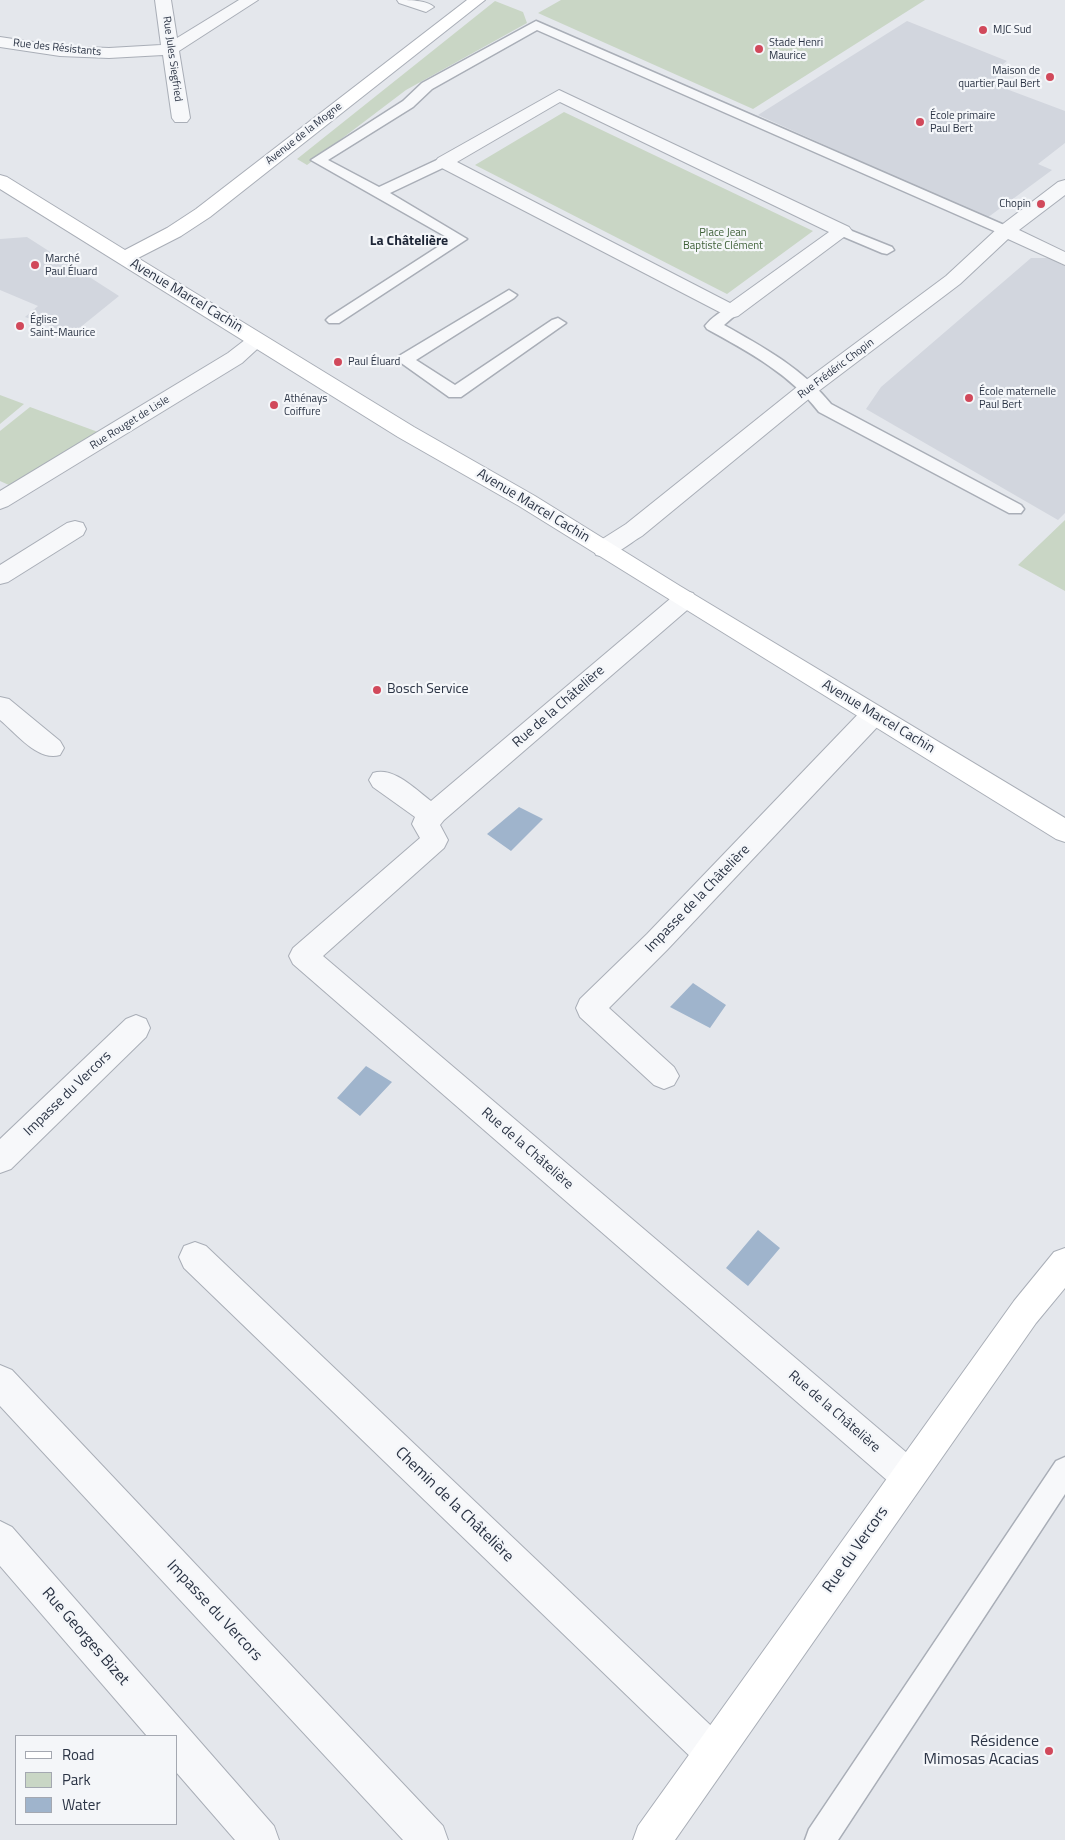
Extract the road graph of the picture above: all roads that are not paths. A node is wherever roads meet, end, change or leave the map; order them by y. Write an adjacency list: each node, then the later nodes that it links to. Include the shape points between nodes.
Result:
1 (163, 0): 7 (street, Rue Jules Siegfried)
2 (250, 0): 7 (street, Rue des Résistants)
3 (405, 0): 5 (street)
4 (477, 0): 16 (street, Avenue de la Mogne, via 203,213)
5 (426, 7)
6 (0, 42): 7 (street, Rue des Résistants, via 99,53)
7 (171, 49): 8 (street, Rue Jules Siegfried)
8 (181, 118)
9 (444, 162): 12 (lane); 13 (street, via 559,95); 19 (street)
10 (0, 181): 16 (street, Avenue Marcel Cachin)
11 (1065, 186): 14 (street, Rue Frédéric Chopin)
12 (379, 193): 14 (lane, via 318,160 408,104 427,86 536,25); 20 (lane, via 460,239)
13 (842, 231): 15 (lane); 19 (street)
14 (1006, 231): 17 (street); 23 (street, Rue Frédéric Chopin, via 953,280)
15 (887, 250)
16 (124, 258): 22 (street, Avenue Marcel Cachin)
17 (1065, 259)
18 (510, 295): 21 (lane, via 405,360 455,393)
19 (731, 312): 23 (lane, via 713,326 759,352)
20 (334, 320)
21 (558, 323)
22 (257, 340): 24 (street, Rue Rouget de Lisle, via 227,363); 27 (street, Avenue Marcel Cachin)
23 (809, 388): 25 (lane, via 825,408); 27 (street, Rue Frédéric Chopin, via 634,530)
24 (0, 501)
25 (1015, 509)
26 (75, 529): 28 (street)
27 (604, 549): 29 (street, Avenue Marcel Cachin)
28 (0, 576)
29 (685, 599): 31 (street, Avenue Marcel Cachin); 34 (street, Rue de la Châtelière)
30 (0, 706): 32 (street)
31 (873, 715): 35 (street, Avenue Marcel Cachin); 37 (street, Impasse de la Châtelière, via 590,1008)
32 (51, 748)
33 (382, 780): 34 (street)
34 (434, 814): 43 (street, Rue de la Châtelière, via 425,824 435,840 303,956)
35 (1065, 831)
36 (136, 1028): 38 (street, Impasse du Vercors)
37 (664, 1076)
38 (0, 1160)
39 (195, 1258): 47 (street, Chemin de la Châtelière)
40 (1065, 1263): 43 (street, Rue du Vercors, via 1025,1312)
41 (0, 1382): 49 (street, Impasse du Vercors)
42 (1065, 1470): 51 (lane)
43 (908, 1476): 47 (street, Rue du Vercors)
44 (0, 1539): 45 (street, Rue Georges Bizet)
45 (170, 1735)
46 (178, 1745): 48 (street)
47 (712, 1752): 50 (street, Rue du Vercors)
48 (260, 1840)
49 (429, 1840)
50 (652, 1840)
51 (820, 1840)

